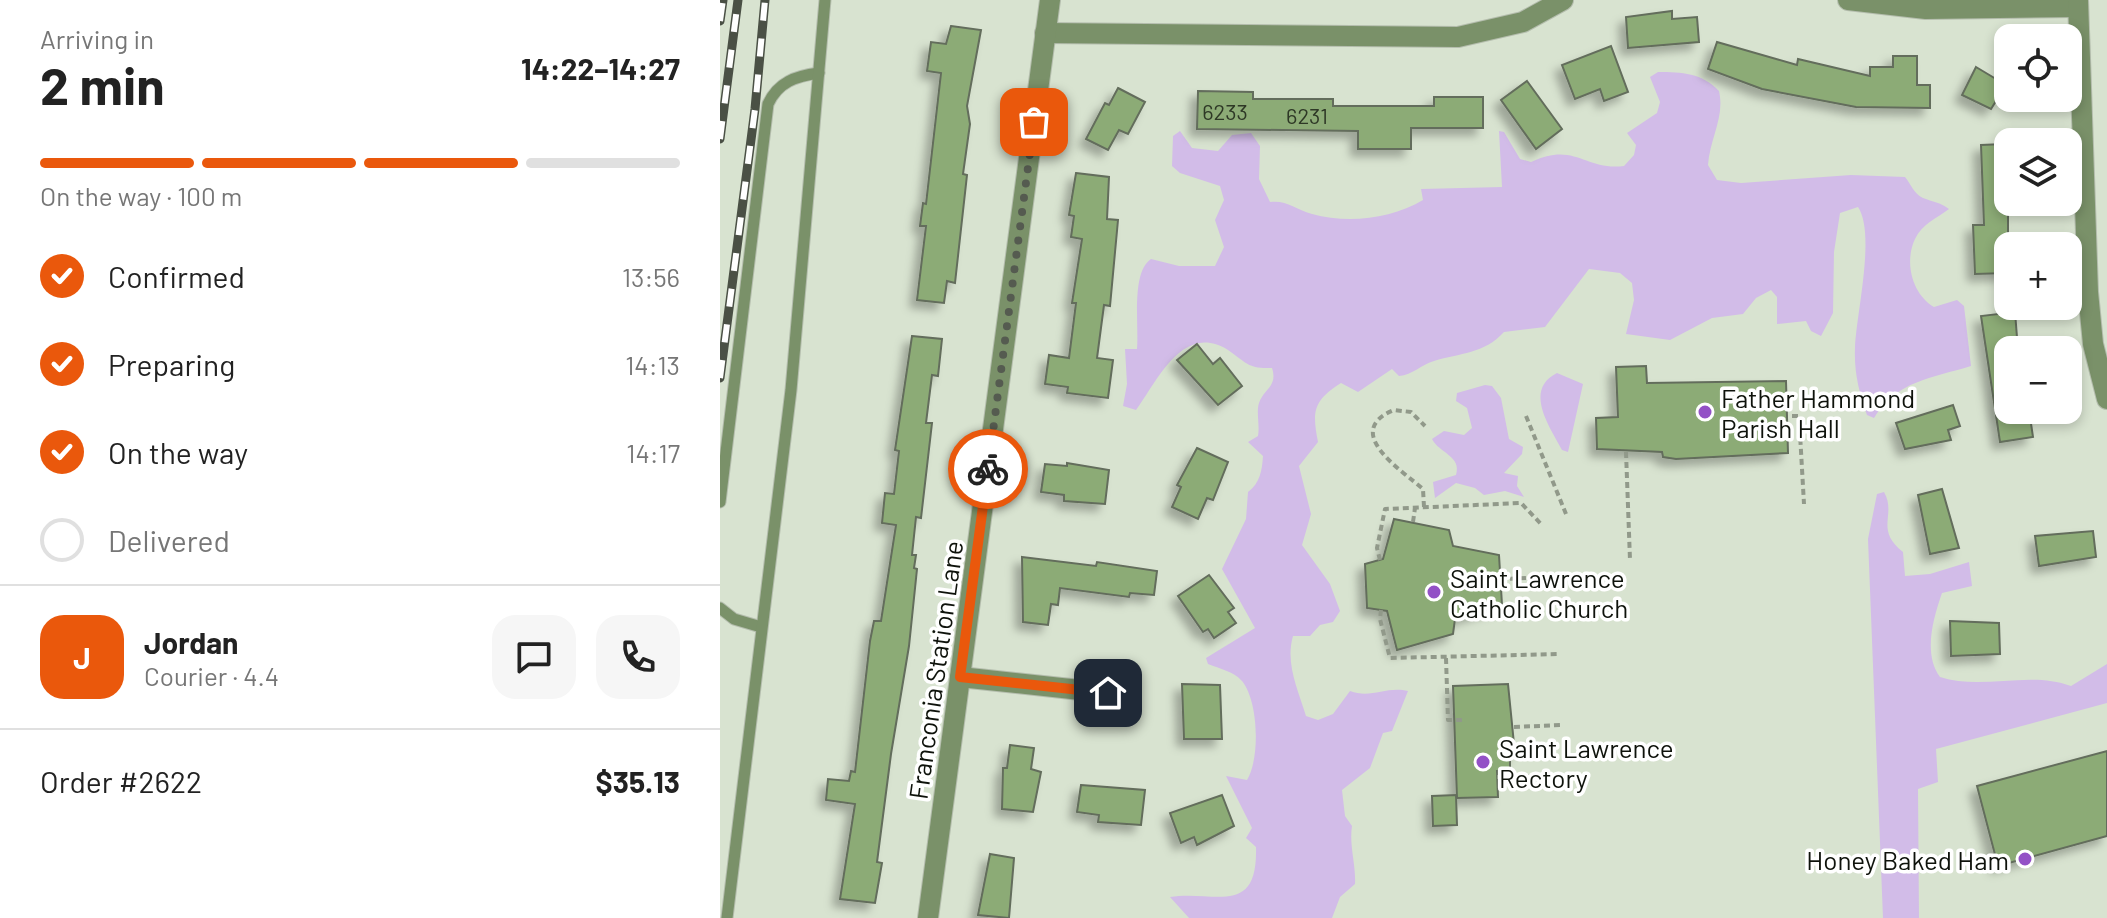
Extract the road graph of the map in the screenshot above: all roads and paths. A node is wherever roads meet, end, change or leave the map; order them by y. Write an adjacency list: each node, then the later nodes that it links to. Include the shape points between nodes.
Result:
1 (825, 0): 7 (lane)
2 (1050, 0): 6 (street, Franconia Station Lane)
3 (1563, 0): 6 (street, via 1523,22 1458,37)
4 (1848, 0): 5 (street, via 1926,9)
5 (2078, 4): 8 (street, via 2088,292 2093,344)
6 (1045, 33): 29 (street, Franconia Station Lane)
7 (819, 73): 13 (lane, via 788,81 768,104); 26 (lane, via 791,390)
8 (2107, 399)
9 (1526, 416): 17 (path)
10 (1792, 416): 14 (path, via 1799,416)
11 (1425, 426): 15 (path, via 1411,412 1394,410 1379,420 1374,436 1381,455 1423,489)
12 (1626, 452): 21 (path)
13 (720, 502)
14 (1804, 504)
15 (1424, 507): 16 (path); 19 (path, via 1521,503)
16 (1415, 508): 18 (path); 20 (path, via 1385,509 1377,548)
17 (1566, 514)
18 (1413, 522)
19 (1542, 525)
20 (1380, 560)
21 (1630, 560)
22 (1558, 577): 23 (path)
23 (1500, 579)
24 (720, 608): 26 (lane, via 734,619)
25 (1381, 610): 28 (path, via 1390,658)
26 (761, 627): 36 (lane)
27 (1560, 654): 28 (path)
28 (1446, 657): 31 (path, via 1448,720)
29 (960, 677): 30 (street); 37 (street, Franconia Station Lane)
30 (1108, 693)
31 (1463, 720)
32 (1562, 725): 33 (path)
33 (1514, 727)
34 (1567, 775): 35 (path)
35 (1497, 777)
36 (727, 918)
37 (928, 918)

